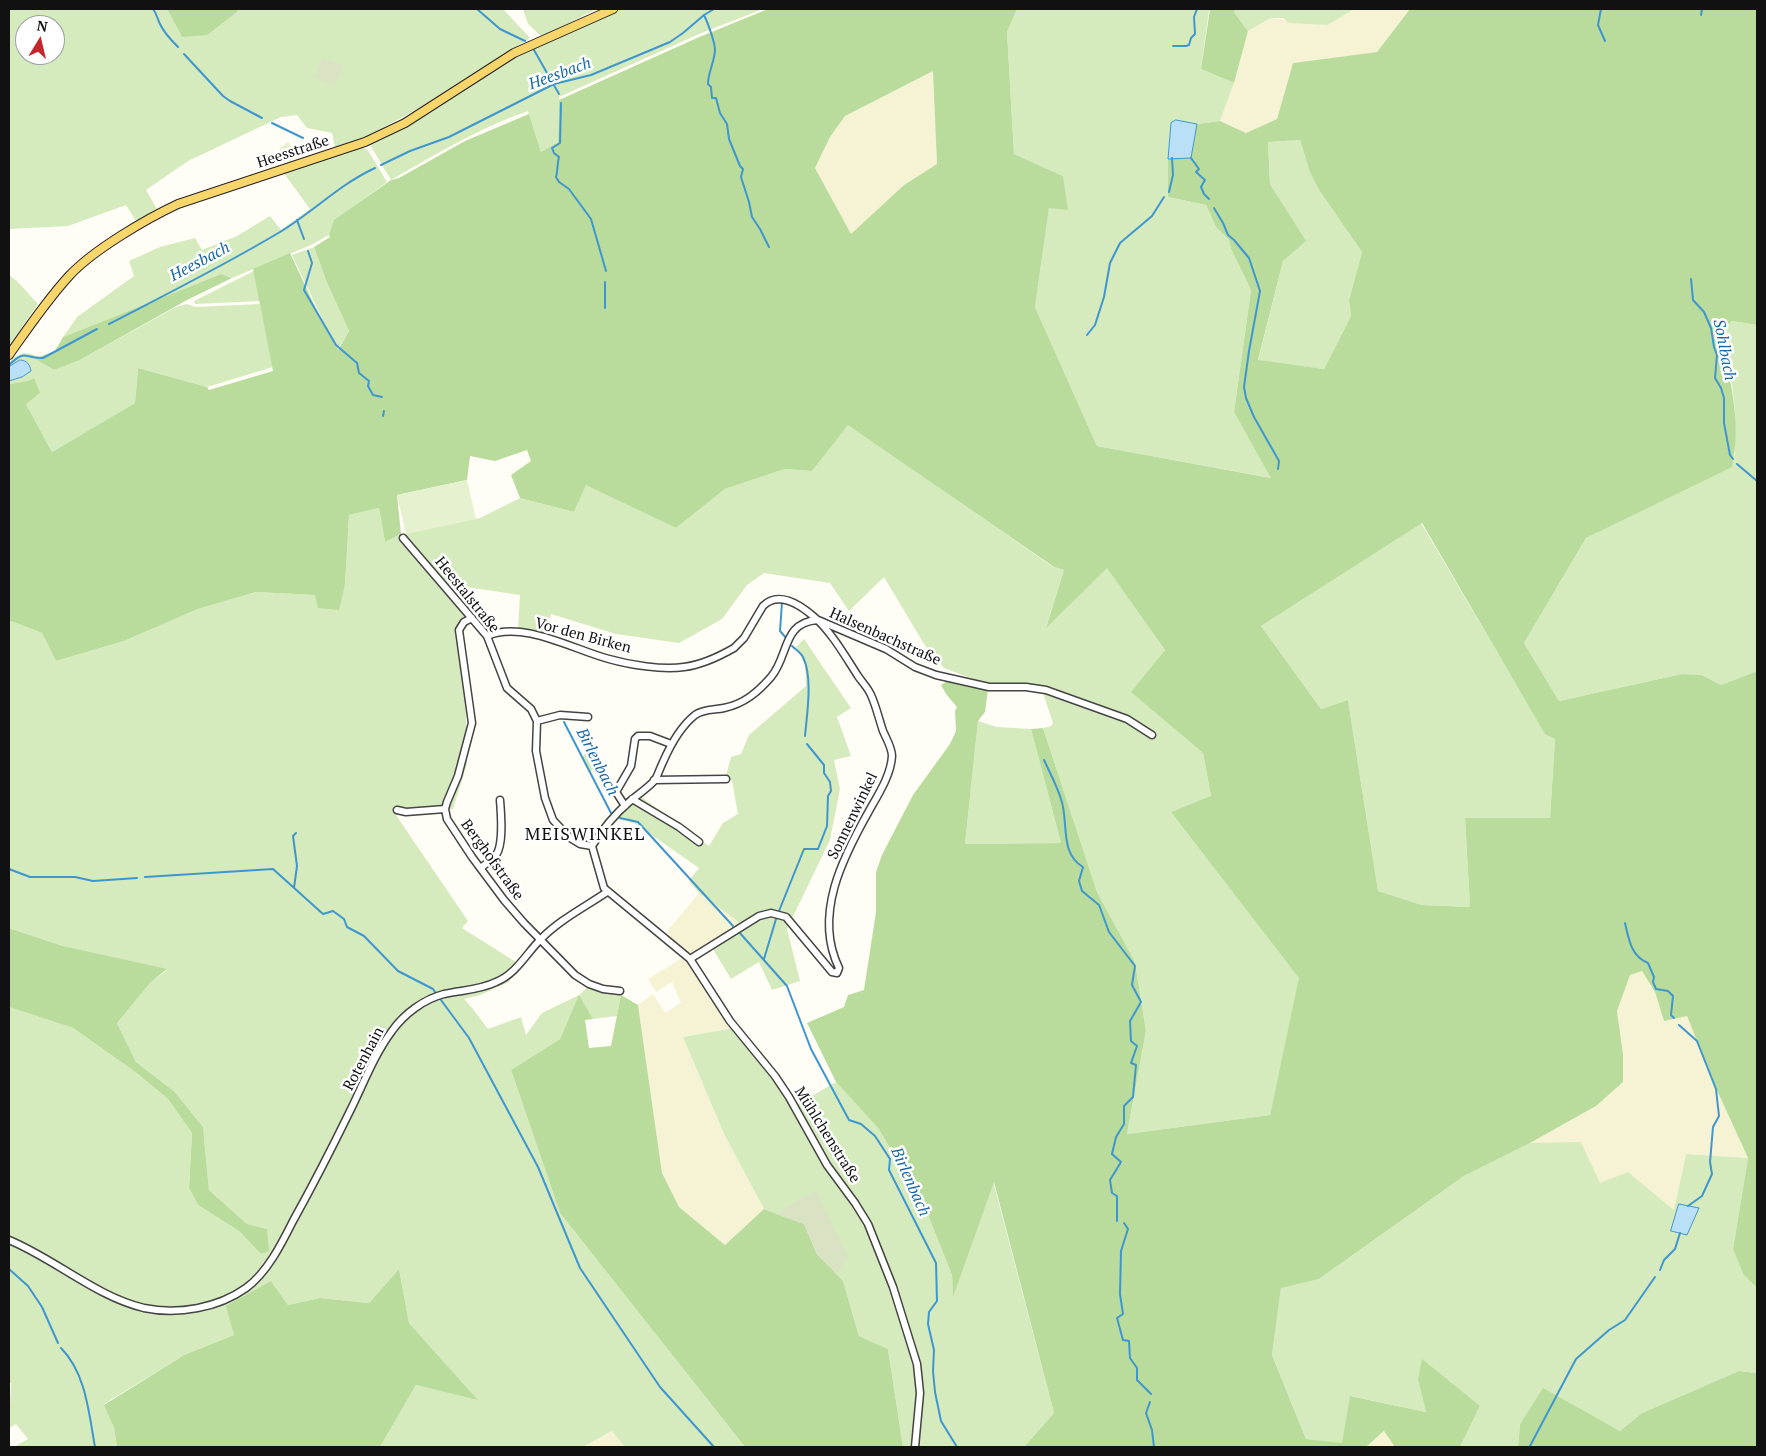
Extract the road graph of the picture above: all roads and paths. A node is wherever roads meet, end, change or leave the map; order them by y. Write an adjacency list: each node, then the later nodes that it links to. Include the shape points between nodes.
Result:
1 (613, 9): 2 (main road, Heesstraße, via 514,53 405,123 365,142 164,211 79,266 53,294)
2 (9, 354)
3 (403, 538): 4 (street, Heestalstraße)
4 (472, 618): 6 (street, Heestalstraße); 16 (street, Berghofstraße, via 459,630 472,723 458,776)
5 (818, 620): 6 (street, Vor den Birken, via 786,599 768,601 740,644 679,668 610,659 519,632 499,631); 9 (street, Halsenbachstraße, via 936,675 996,688 1046,690 1127,719); 10 (street, Halsenbachstraße, via 796,628 774,673 747,699 729,707 698,713); 23 (street, Sonnenwinkel, via 870,694 892,754 880,792 844,856 829,908 833,956 839,970 836,974 832,972 786,917 771,913 759,916)
6 (488, 636): 8 (street, Heestalstraße, via 507,688 530,709)
7 (588, 717): 8 (street, via 560,715)
8 (537, 721): 19 (street, via 536,751 549,812 570,838)
9 (1152, 735)
10 (671, 744): 12 (street, Halsenbachstraße); 15 (street, via 650,736 635,739 631,766 616,792)
11 (726, 779): 12 (street)
12 (654, 780): 13 (street, Halsenbachstraße)
13 (632, 798): 15 (street, Halsenbachstraße); 18 (street)
14 (500, 800): 20 (street, via 498,850 496,856)
15 (625, 806): 19 (street, Halsenbachstraße, via 610,820)
16 (445, 809): 17 (street); 20 (street, Berghofstraße, via 454,831)
17 (396, 810)
18 (699, 842)
19 (592, 846): 21 (street)
20 (481, 868): 22 (street, Berghofstraße, via 504,900)
21 (607, 892): 22 (street, Rotenhain); 23 (street, Mühlchenstraße)
22 (541, 939): 24 (street, Berghofstraße, via 576,976 603,989); 25 (street, Rotenhain, via 506,977 490,985 434,997 411,1011 391,1032 282,1242 247,1288 205,1306 175,1312 143,1307 106,1294)
23 (690, 959): 26 (street, Mühlchenstraße, via 730,1021 789,1097 871,1232 893,1287 917,1364 920,1393)
24 (620, 991)
25 (9, 1240)
26 (916, 1447)

